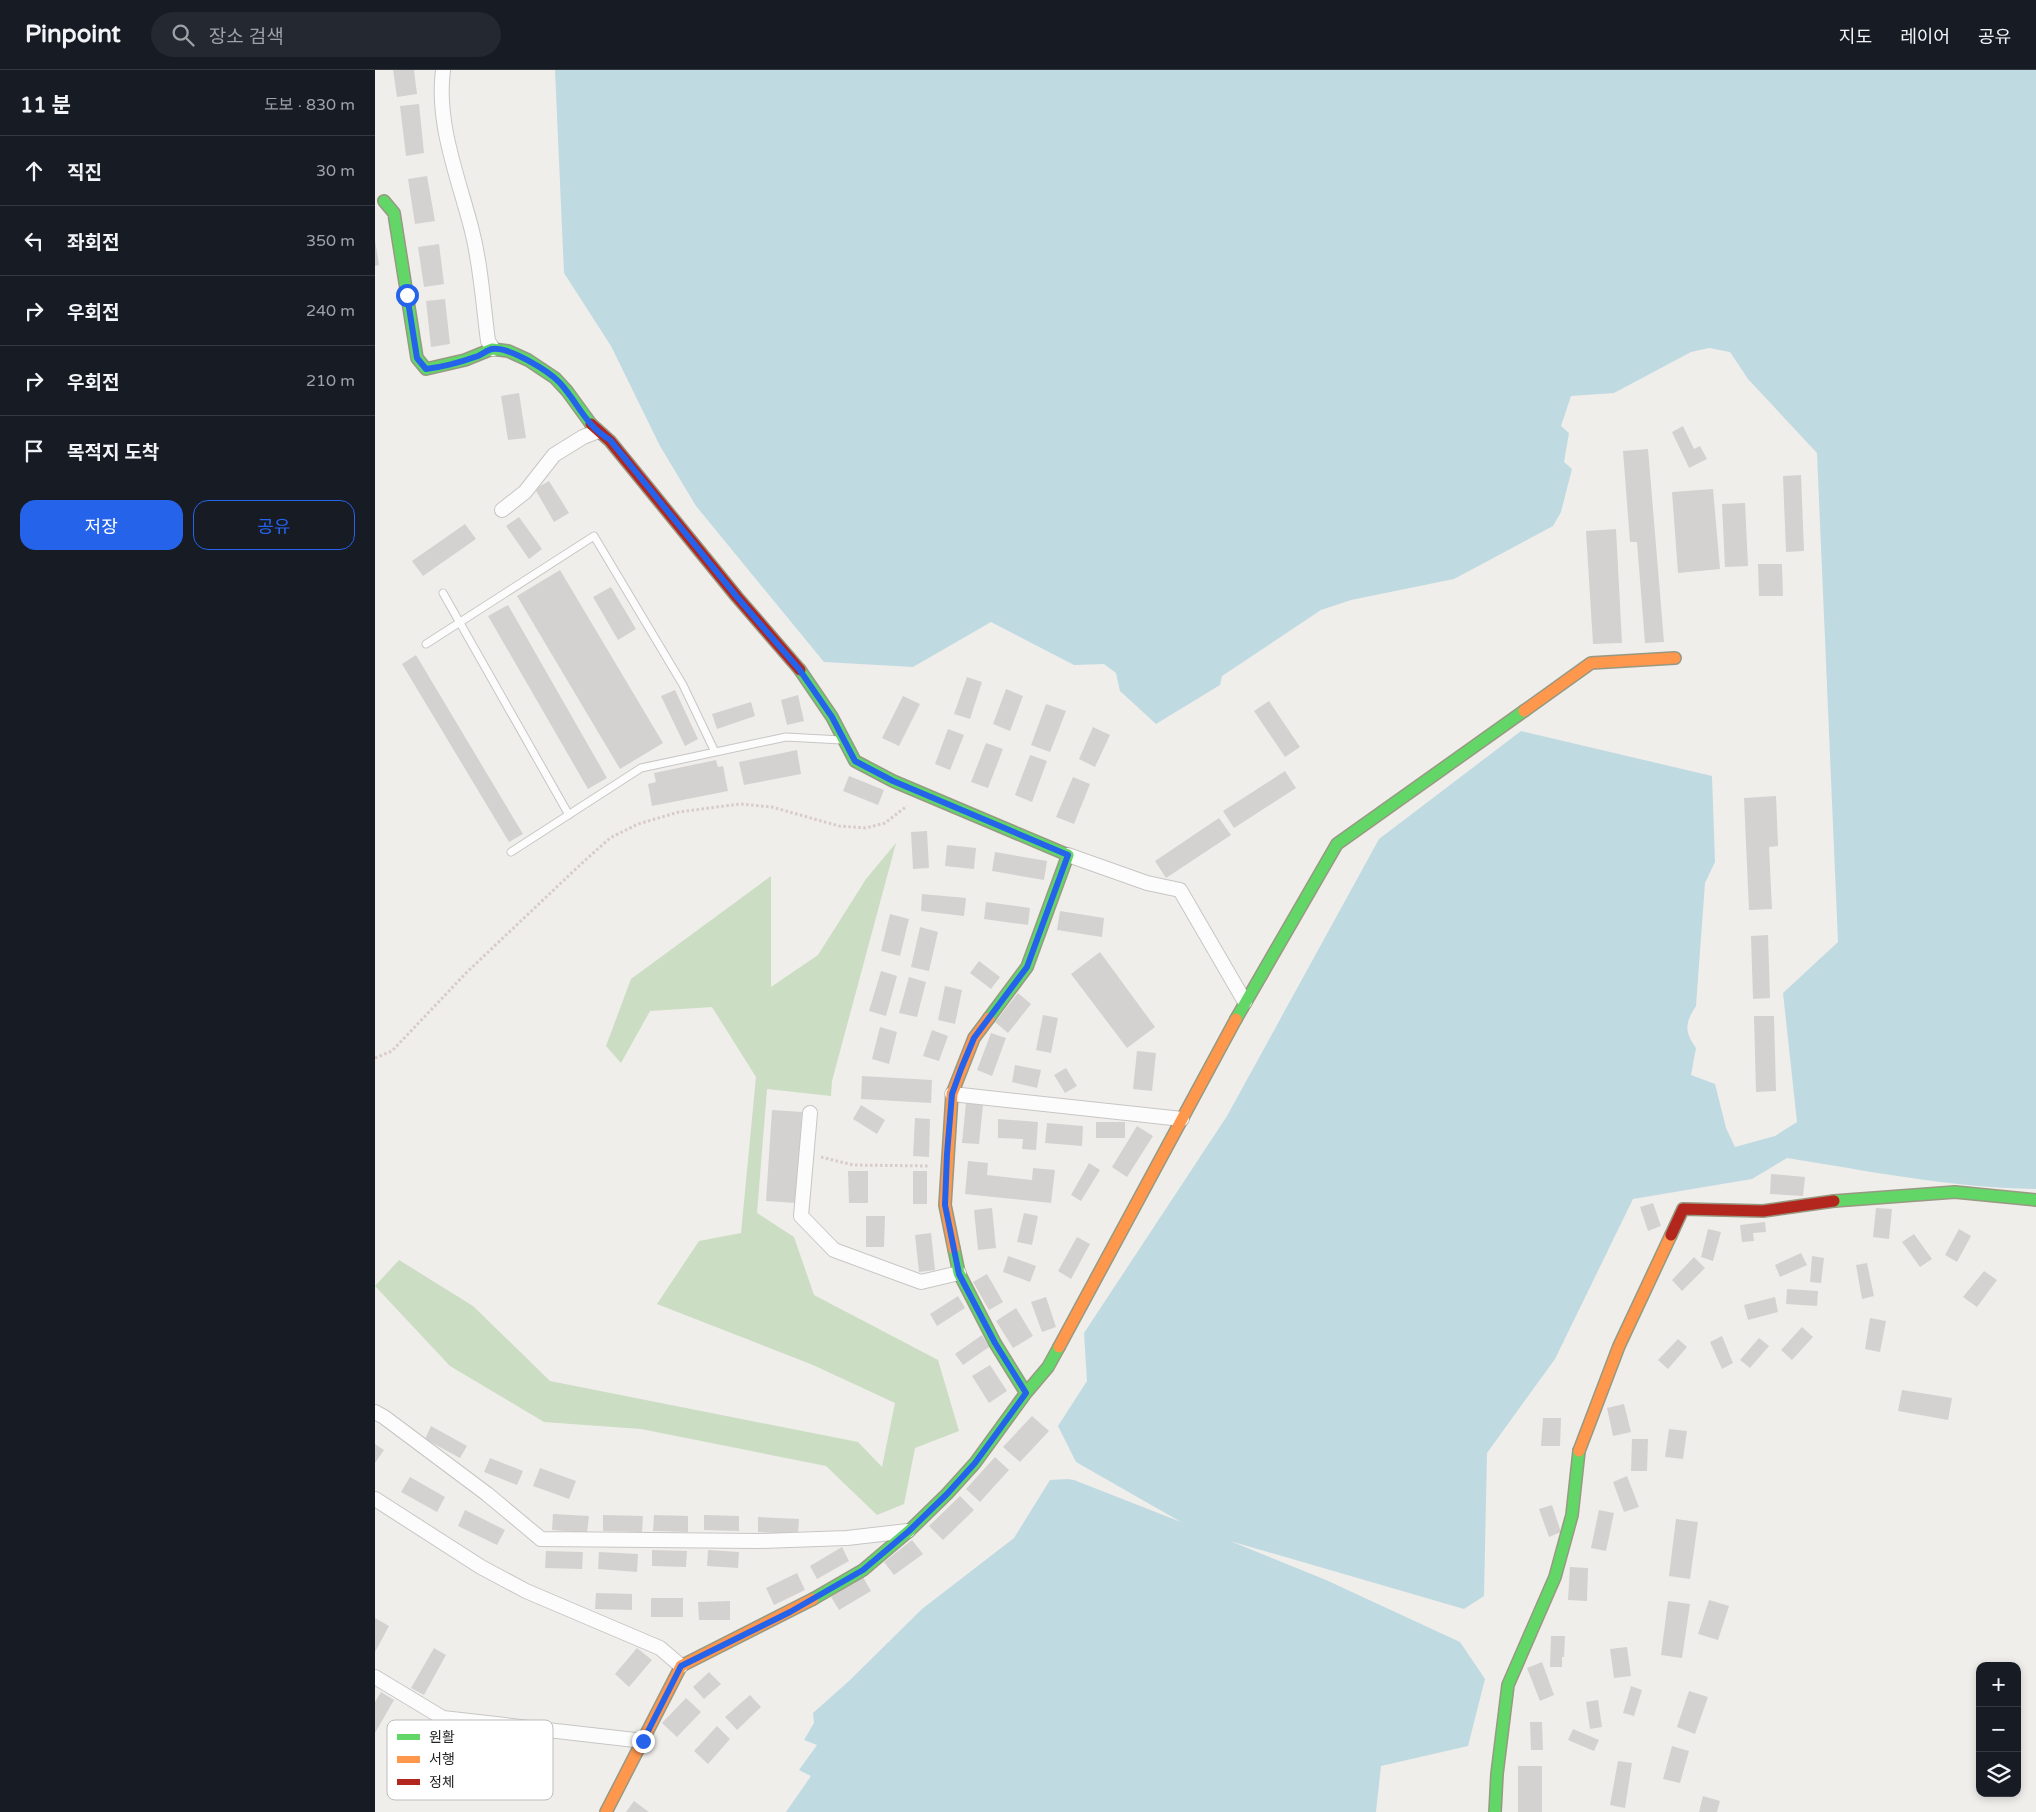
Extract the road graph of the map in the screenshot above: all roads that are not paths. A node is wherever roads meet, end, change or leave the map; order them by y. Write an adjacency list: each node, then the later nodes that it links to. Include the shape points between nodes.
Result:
1 (443, 70): 3 (street, via 441,88 448,140 472,230 488,341)
2 (384, 202): 3 (street, via 395,213 417,358 426,369 440,368)
3 (493, 349): 4 (street, via 511,352 531,362 559,383)
4 (596, 432): 5 (street, via 554,455 525,492); 10 (street, via 610,440 799,669)
5 (502, 510)
6 (443, 593): 7 (lane)
7 (459, 622): 8 (lane); 11 (lane, via 594,536 683,686); 12 (lane)
8 (426, 644)
9 (1675, 658): 15 (street, via 1591,663 1337,844)
10 (844, 740): 11 (lane, via 786,737); 14 (street, via 855,761 919,792)
11 (715, 752): 12 (lane, via 641,768)
12 (569, 815): 13 (lane)
13 (511, 852)
14 (1068, 855): 15 (street, via 1147,883 1180,890); 16 (street, via 1027,967 974,1038)
15 (1245, 1002): 18 (street)
16 (952, 1094): 18 (street); 20 (street, via 945,1205)
17 (810, 1113): 20 (street, via 801,1216 834,1250 921,1282)
18 (1182, 1119): 21 (street, via 1048,1367)
19 (2036, 1200): 31 (street, via 1955,1192 1849,1198 1763,1211 1683,1209 1619,1346 1579,1452 1572,1515 1555,1578 1508,1685)
20 (959, 1274): 21 (street)
21 (1026, 1393): 24 (street, via 975,1463)
22 (375, 1412): 24 (street, via 487,1494 541,1539 759,1541 847,1538)
23 (375, 1499): 25 (street, via 481,1567 525,1591 660,1648)
24 (909, 1531): 25 (street, via 863,1570 790,1612)
25 (681, 1666): 29 (street)
26 (375, 1677): 27 (street, via 443,1718)
27 (460, 1720)
28 (553, 1731): 29 (street)
29 (643, 1741): 30 (street)
30 (606, 1812)
31 (1495, 1812)

